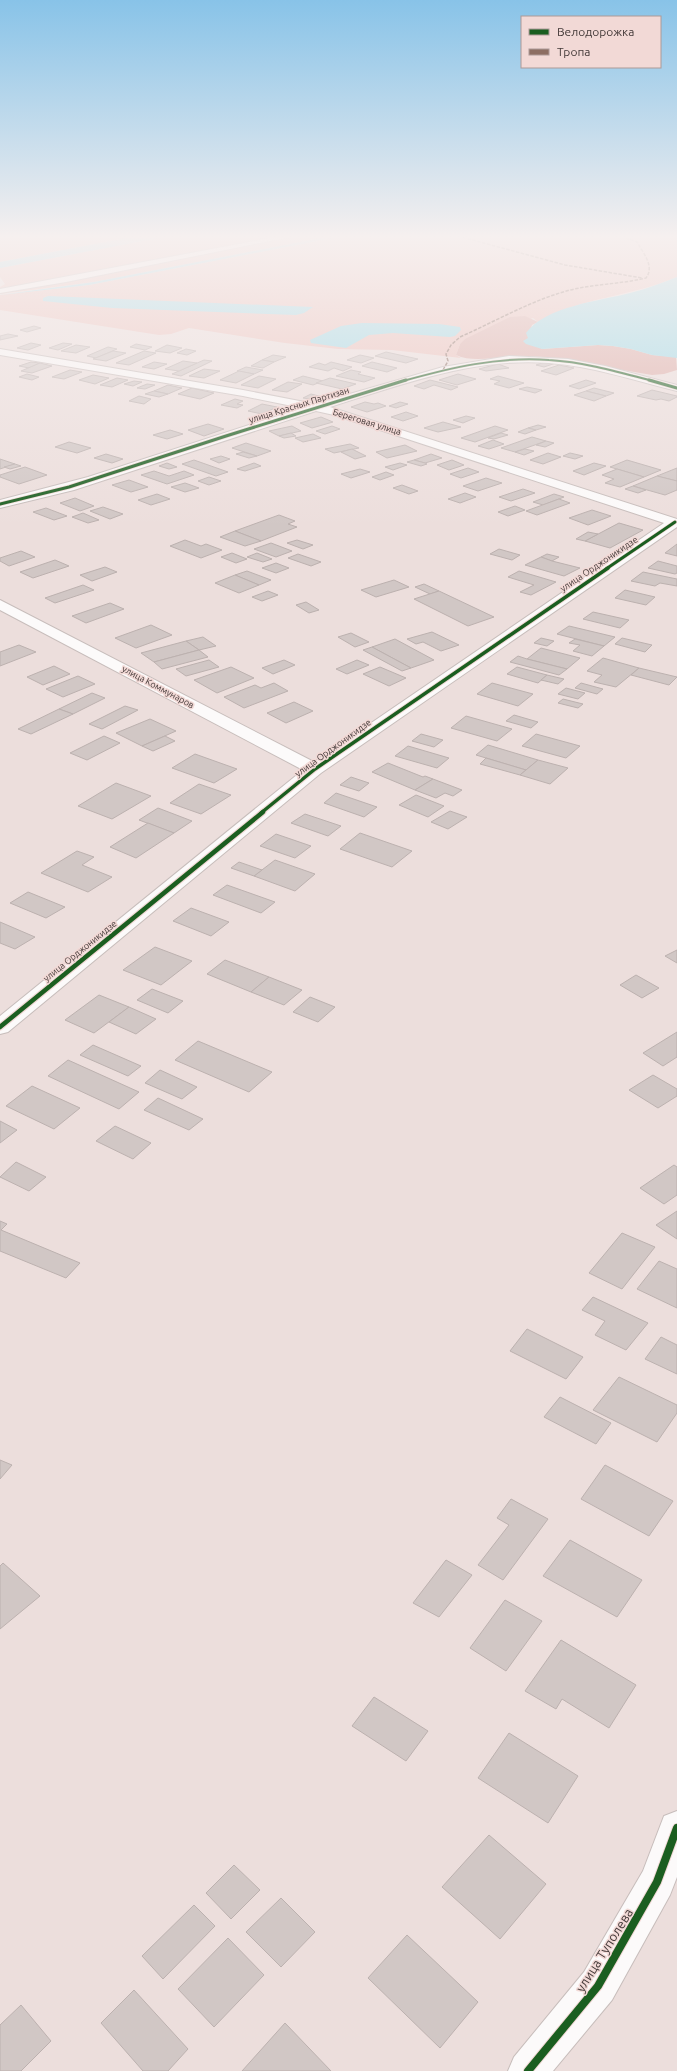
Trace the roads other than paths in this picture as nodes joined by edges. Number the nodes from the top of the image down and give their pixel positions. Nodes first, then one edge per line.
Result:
1 (0, 352) edge
2 (677, 388) edge
3 (317, 407) junction
4 (0, 504) edge
5 (676, 523) edge
6 (0, 604) edge
7 (315, 769) junction
8 (0, 1027) edge
9 (677, 1828) edge
10 (528, 2071) edge

1 - 3 street, Береговая улица
2 - 3 street, улица Красных Партизан
3 - 4 street, улица Красных Партизан
3 - 5 street, Береговая улица
5 - 7 street, улица Орджоникидзе
6 - 7 street, улица Коммунаров
7 - 8 street, улица Орджоникидзе
9 - 10 street, улица Туполева

